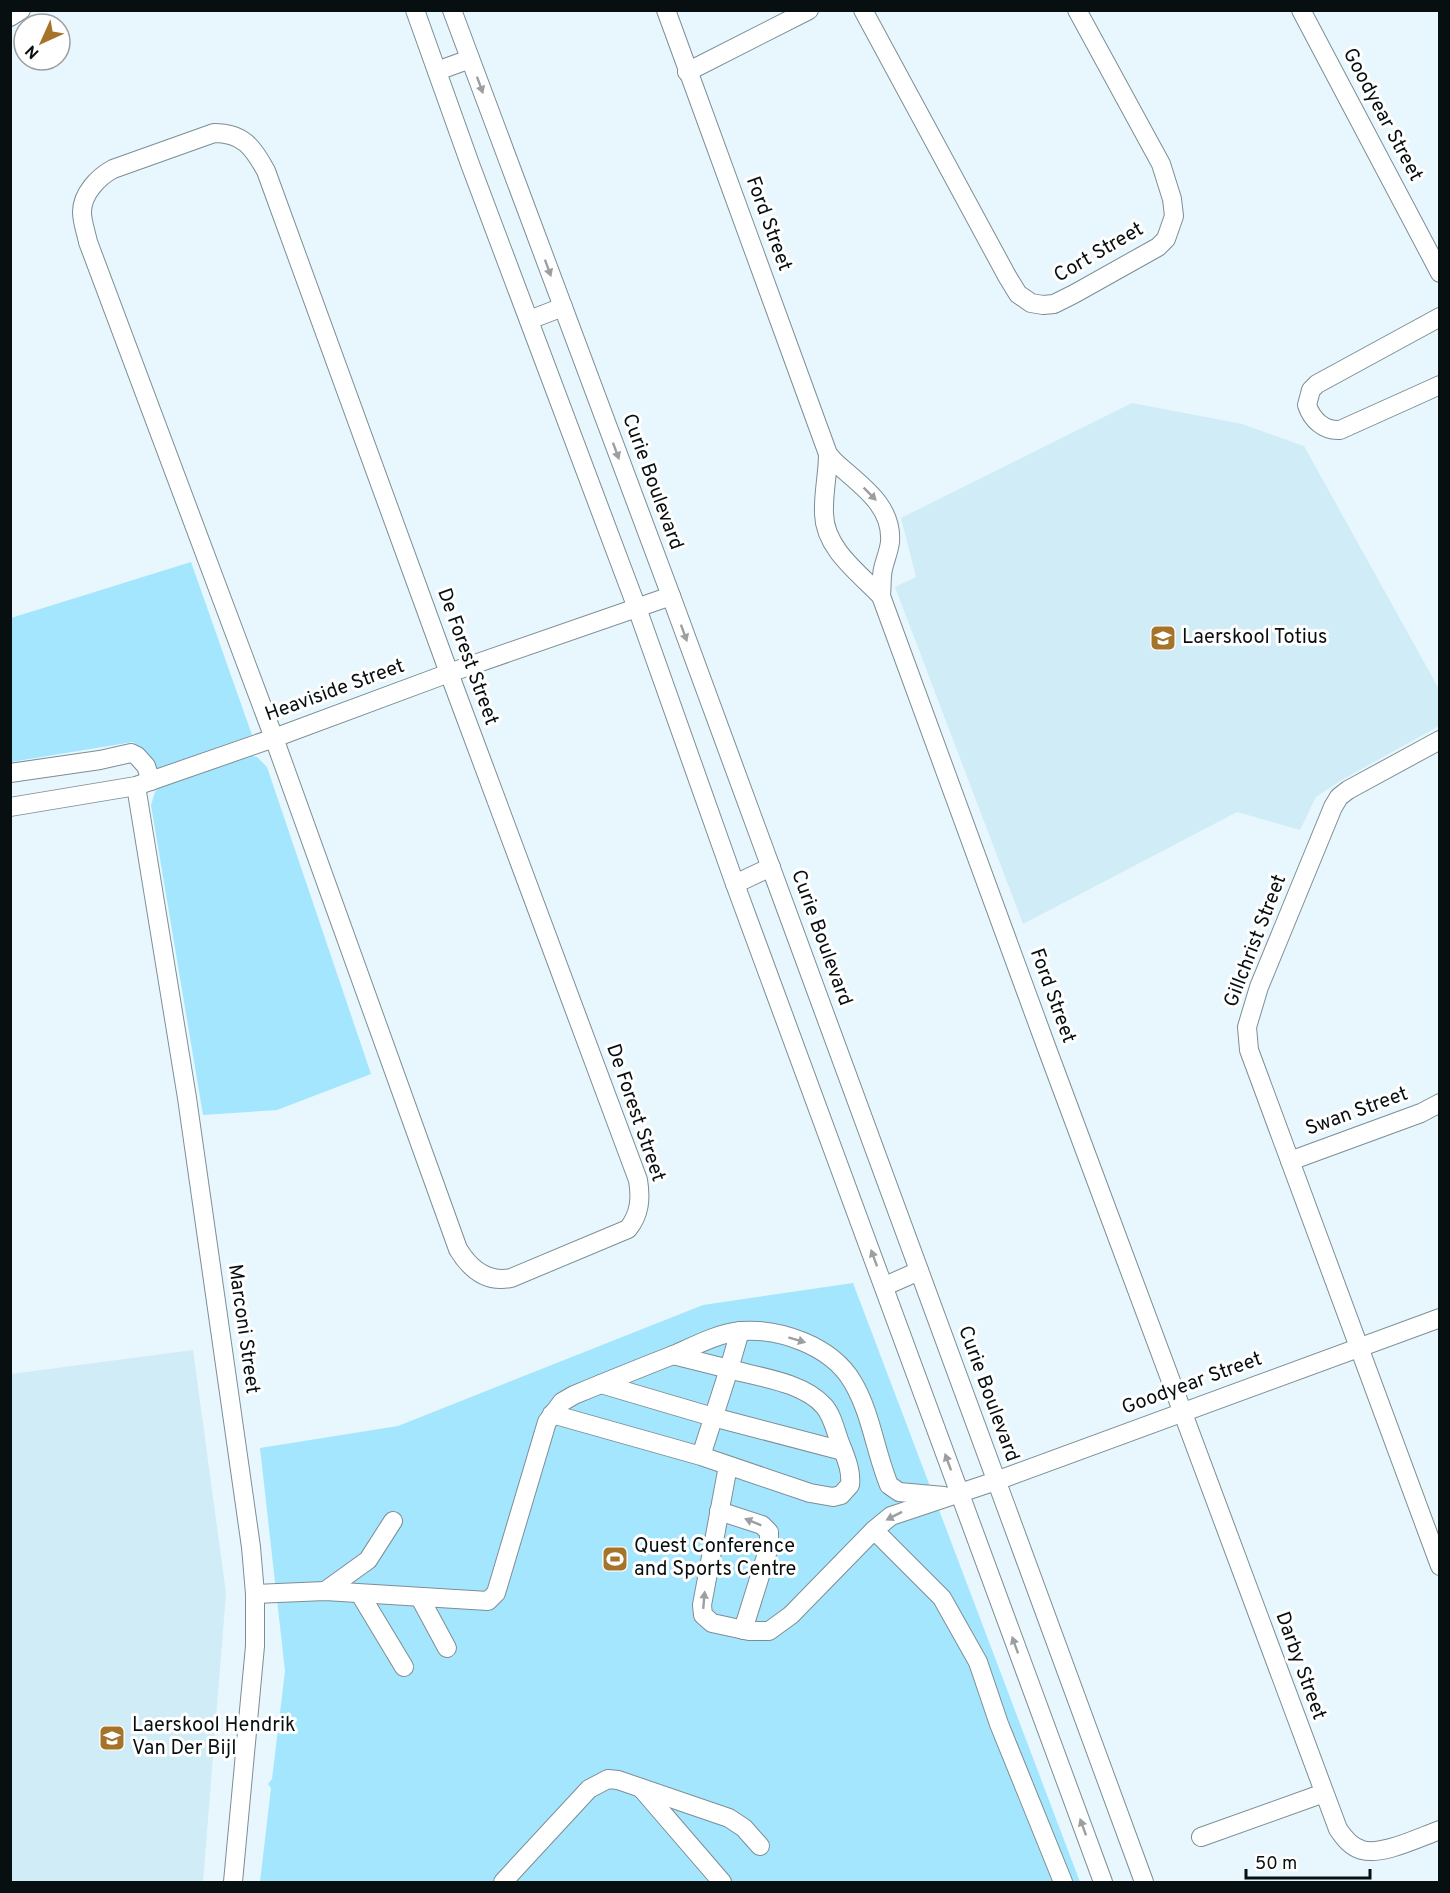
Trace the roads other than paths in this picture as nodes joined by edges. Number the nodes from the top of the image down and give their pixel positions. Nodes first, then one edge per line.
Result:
1 (21, 10) edge
2 (415, 10) edge
3 (452, 10) edge
4 (666, 10) edge
5 (809, 10) edge
6 (863, 10) edge
7 (1077, 10) edge
8 (1301, 10) edge
9 (10, 17) edge
10 (470, 59) junction
11 (437, 71) junction
12 (687, 72) junction
13 (1440, 273) edge
14 (563, 307) junction
15 (1440, 316) edge
16 (529, 320) junction
17 (1440, 385) edge
18 (828, 454) junction
19 (671, 596) junction
20 (881, 596) junction
21 (637, 608) junction
22 (449, 673) junction
23 (274, 738) junction
24 (1440, 740) edge
25 (10, 773) edge
26 (144, 783) junction
27 (10, 807) edge
28 (771, 867) junction
29 (735, 884) junction
30 (1440, 1103) edge
31 (1290, 1161) junction
32 (919, 1271) junction
33 (885, 1286) junction
34 (1440, 1318) edge
35 (740, 1331) junction
36 (1359, 1348) junction
37 (673, 1355) junction
38 (729, 1369) junction
39 (601, 1384) junction
40 (1182, 1411) junction
41 (552, 1414) junction
42 (713, 1417) junction
43 (843, 1451) junction
44 (701, 1456) junction
45 (728, 1466) junction
46 (996, 1481) junction
47 (954, 1495) junction
48 (719, 1511) junction
49 (393, 1521) dead end
50 (874, 1530) junction
51 (1440, 1566) edge
52 (325, 1591) junction
53 (255, 1594) junction
54 (360, 1594) junction
55 (420, 1598) junction
56 (743, 1630) junction
57 (447, 1648) dead end
58 (404, 1667) dead end
59 (640, 1787) junction
60 (1324, 1792) junction
61 (1440, 1830) edge
62 (1201, 1837) dead end
63 (760, 1846) dead end
64 (233, 1882) edge
65 (503, 1882) edge
66 (722, 1882) edge
67 (1063, 1882) edge
68 (1102, 1882) edge
69 (1144, 1882) edge

1 - 9 street
2 - 11 street
3 - 10 street, Curie Boulevard
4 - 12 street, Ford Street
5 - 12 street
6 - 7 street, Cort Street
8 - 13 street, Goodyear Street
10 - 11 street
10 -> 14 street, Curie Boulevard
11 - 16 street
12 - 18 street, Ford Street
14 - 16 street
14 -> 19 street, Curie Boulevard
15 - 17 street
16 - 21 street
18 - 20 street, Ford Street
18 -> 20 street, Ford Street
19 - 21 street, Heaviside Street
19 -> 28 street, Curie Boulevard
20 - 40 street, Ford Street
21 - 22 street, Heaviside Street
21 - 29 street
22 - 23 street, Heaviside Street
22 - 23 street, De Forest Street
22 - 23 street, De Forest Street
23 - 26 street, Heaviside Street
24 - 31 street, Gillchrist Street
25 - 26 street
26 - 27 street, Heaviside Street
26 - 53 street, Marconi Street
28 - 29 street
28 - 32 street, Curie Boulevard
33 -> 29 street
30 - 31 street, Swan Street
31 - 36 street, Gillchrist Street
32 - 33 street
32 - 46 street, Curie Boulevard
47 -> 33 street
34 - 36 street, Goodyear Street
35 - 37 street
35 - 38 street
35 -> 47 street
36 - 40 street, Goodyear Street
36 - 51 street
37 - 38 street
37 - 39 street
38 - 42 street
38 - 43 street
39 - 41 street
39 - 42 street
40 - 46 street, Goodyear Street
40 - 60 street, Darby Street
41 - 44 street
41 - 55 street
42 - 43 street
42 - 44 street
43 - 45 street
44 - 45 street
45 - 48 street
46 - 47 street, Goodyear Street
46 - 69 street, Curie Boulevard
47 -> 50 street, Goodyear Street
68 -> 47 street
56 -> 48 street, Goodyear Street
56 -> 48 street
49 - 52 street
50 - 56 street, Goodyear Street
50 - 67 street
52 - 53 street
52 - 54 street
53 - 64 street, Marconi Street
54 - 55 street
54 - 58 street
55 - 57 street
59 - 63 street
59 - 65 street
59 - 66 street
60 - 61 street, Darby Street
60 - 62 street

